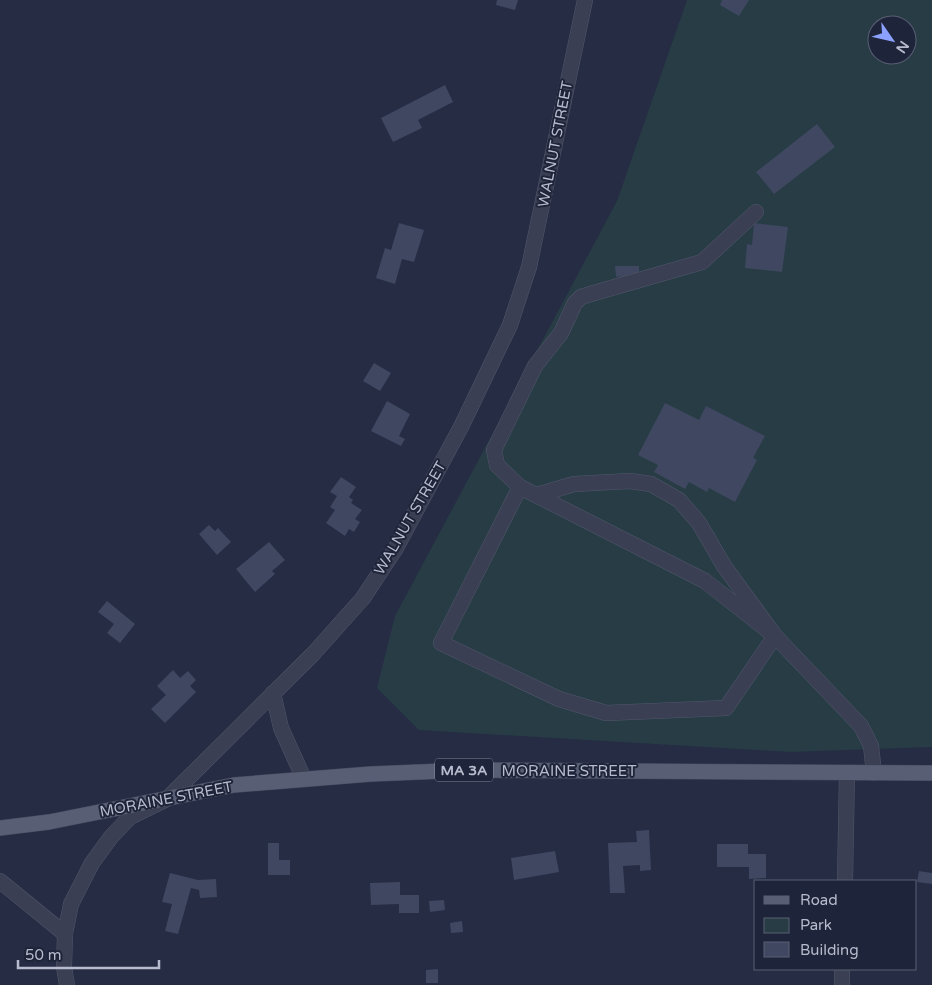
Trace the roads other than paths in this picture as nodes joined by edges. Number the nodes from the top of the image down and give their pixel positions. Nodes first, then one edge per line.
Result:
1 (585, 0) edge
2 (756, 212) dead end
3 (520, 487) junction
4 (537, 495) junction
5 (775, 636) junction
6 (273, 692) junction
7 (847, 773) junction
8 (874, 773) junction
9 (932, 774) edge
10 (304, 779) junction
11 (167, 799) junction
12 (0, 828) edge
13 (845, 880) edge
14 (0, 881) edge
15 (65, 934) junction
16 (842, 970) edge
17 (67, 985) edge
18 (842, 985) edge

1 - 6 street, WALNUT STREET
2 - 3 street
3 - 4 street
3 - 5 street
4 - 5 street
4 - 5 street
5 - 8 street
6 - 10 street
6 - 11 street, WALNUT STREET
7 - 8 main road, MORAINE STREET / MA 3A
7 - 10 main road, MORAINE STREET / MA 3A
7 - 13 street
8 - 9 main road, MORAINE STREET / MA 3A
10 - 11 main road, MORAINE STREET / MA 3A
11 - 12 main road, MORAINE STREET / MA 3A
11 - 15 street, WALNUT STREET
14 - 15 street
15 - 17 street, WALNUT STREET
16 - 18 street

